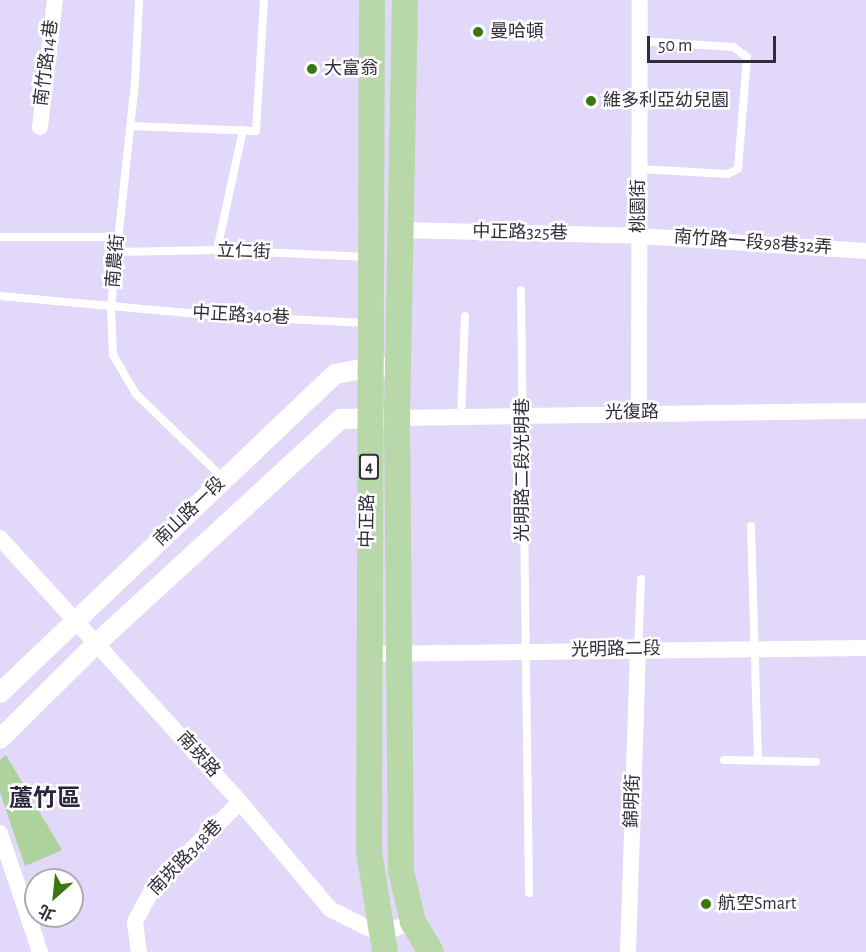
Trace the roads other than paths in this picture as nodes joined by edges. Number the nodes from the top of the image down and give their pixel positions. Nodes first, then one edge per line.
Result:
1 (55, 0) edge
2 (140, 0) edge
3 (264, 0) edge
4 (372, 0) edge
5 (405, 0) edge
6 (640, 0) edge
7 (640, 41) junction
8 (130, 126) junction
9 (40, 127) dead end
10 (243, 130) junction
11 (639, 169) junction
12 (401, 230) junction
13 (639, 236) junction
14 (0, 237) edge
15 (118, 237) junction
16 (217, 250) junction
17 (866, 251) edge
18 (117, 252) junction
19 (370, 257) junction
20 (521, 290) dead end
21 (0, 296) edge
22 (111, 308) junction
23 (465, 316) dead end
24 (370, 323) junction
25 (370, 367) junction
26 (397, 368) junction
27 (866, 411) edge
28 (639, 413) junction
29 (523, 416) junction
30 (461, 417) junction
31 (370, 418) junction
32 (397, 418) junction
33 (224, 479) junction
34 (751, 526) dead end
35 (0, 538) edge
36 (641, 579) dead end
37 (77, 622) junction
38 (97, 643) junction
39 (754, 647) junction
40 (866, 648) edge
41 (638, 649) junction
42 (524, 651) junction
43 (367, 654) junction
44 (398, 654) junction
45 (0, 693) edge
46 (0, 739) edge
47 (758, 759) junction
48 (724, 760) dead end
49 (816, 762) dead end
50 (240, 802) junction
51 (0, 832) edge
52 (529, 893) dead end
53 (413, 922) junction
54 (382, 943) edge
55 (40, 952) edge
56 (139, 952) edge
57 (431, 952) edge
58 (628, 952) edge

1 - 9 street, 南竹路14巷
2 - 8 lane, 南農街
3 - 10 lane
4 - 19 main road, 中正路 / 4
5 - 12 main road, 中正路 / 4
6 - 7 street, 桃園街
7 - 11 street, 桃園街
7 - 11 lane
8 - 10 lane
8 - 15 lane, 南農街
10 - 16 lane
11 - 13 street, 桃園街
12 - 13 street, 中正路325巷
12 - 26 main road, 中正路 / 4
13 - 17 street, 南竹路一段98巷32弄
13 - 28 street, 桃園街
14 - 15 lane
15 - 18 lane, 南農街
16 - 18 lane, 立仁街
16 - 19 lane, 立仁街
18 - 22 lane, 南農街
19 - 24 main road, 中正路 / 4
20 - 29 lane, 光明路二段光明巷
21 - 22 lane, 中正路340巷
22 - 24 lane, 中正路340巷
22 - 33 lane, 南農街
23 - 30 lane
24 - 25 main road, 中正路 / 4
25 - 26 street, 南山路一段
25 - 31 main road, 中正路 / 4
25 - 33 street, 南山路一段
26 - 32 main road, 中正路 / 4
27 - 28 street, 光復路
28 - 29 street, 光復路
29 - 30 street, 光復路
29 - 42 lane, 光明路二段光明巷
30 - 32 street, 光復路
31 - 32 street, 南山路一段
31 - 38 street, 南山路一段
31 - 43 main road, 中正路 / 4
32 - 44 main road, 中正路 / 4
33 - 37 street, 南山路一段
34 - 39 lane
35 - 37 street, 南崁路
36 - 41 lane
37 - 38 street, 南崁路
37 - 45 street, 南山路一段
38 - 46 street, 南山路一段
38 - 50 street, 南崁路
39 - 40 street, 光明路二段
39 - 41 street, 光明路二段
39 - 47 lane
41 - 42 street, 光明路二段
41 - 58 street, 錦明街
42 - 44 street, 光明路二段
42 - 52 lane, 光明路二段光明巷
43 - 44 street, 光明路二段
43 - 54 main road, 中正路 / 4
44 - 53 main road, 中正路 / 4
47 - 48 lane
47 - 49 lane
50 - 54 street, 南崁路
50 - 56 street, 南崁路348巷
51 - 55 street
53 - 54 street
53 - 57 main road, 4

